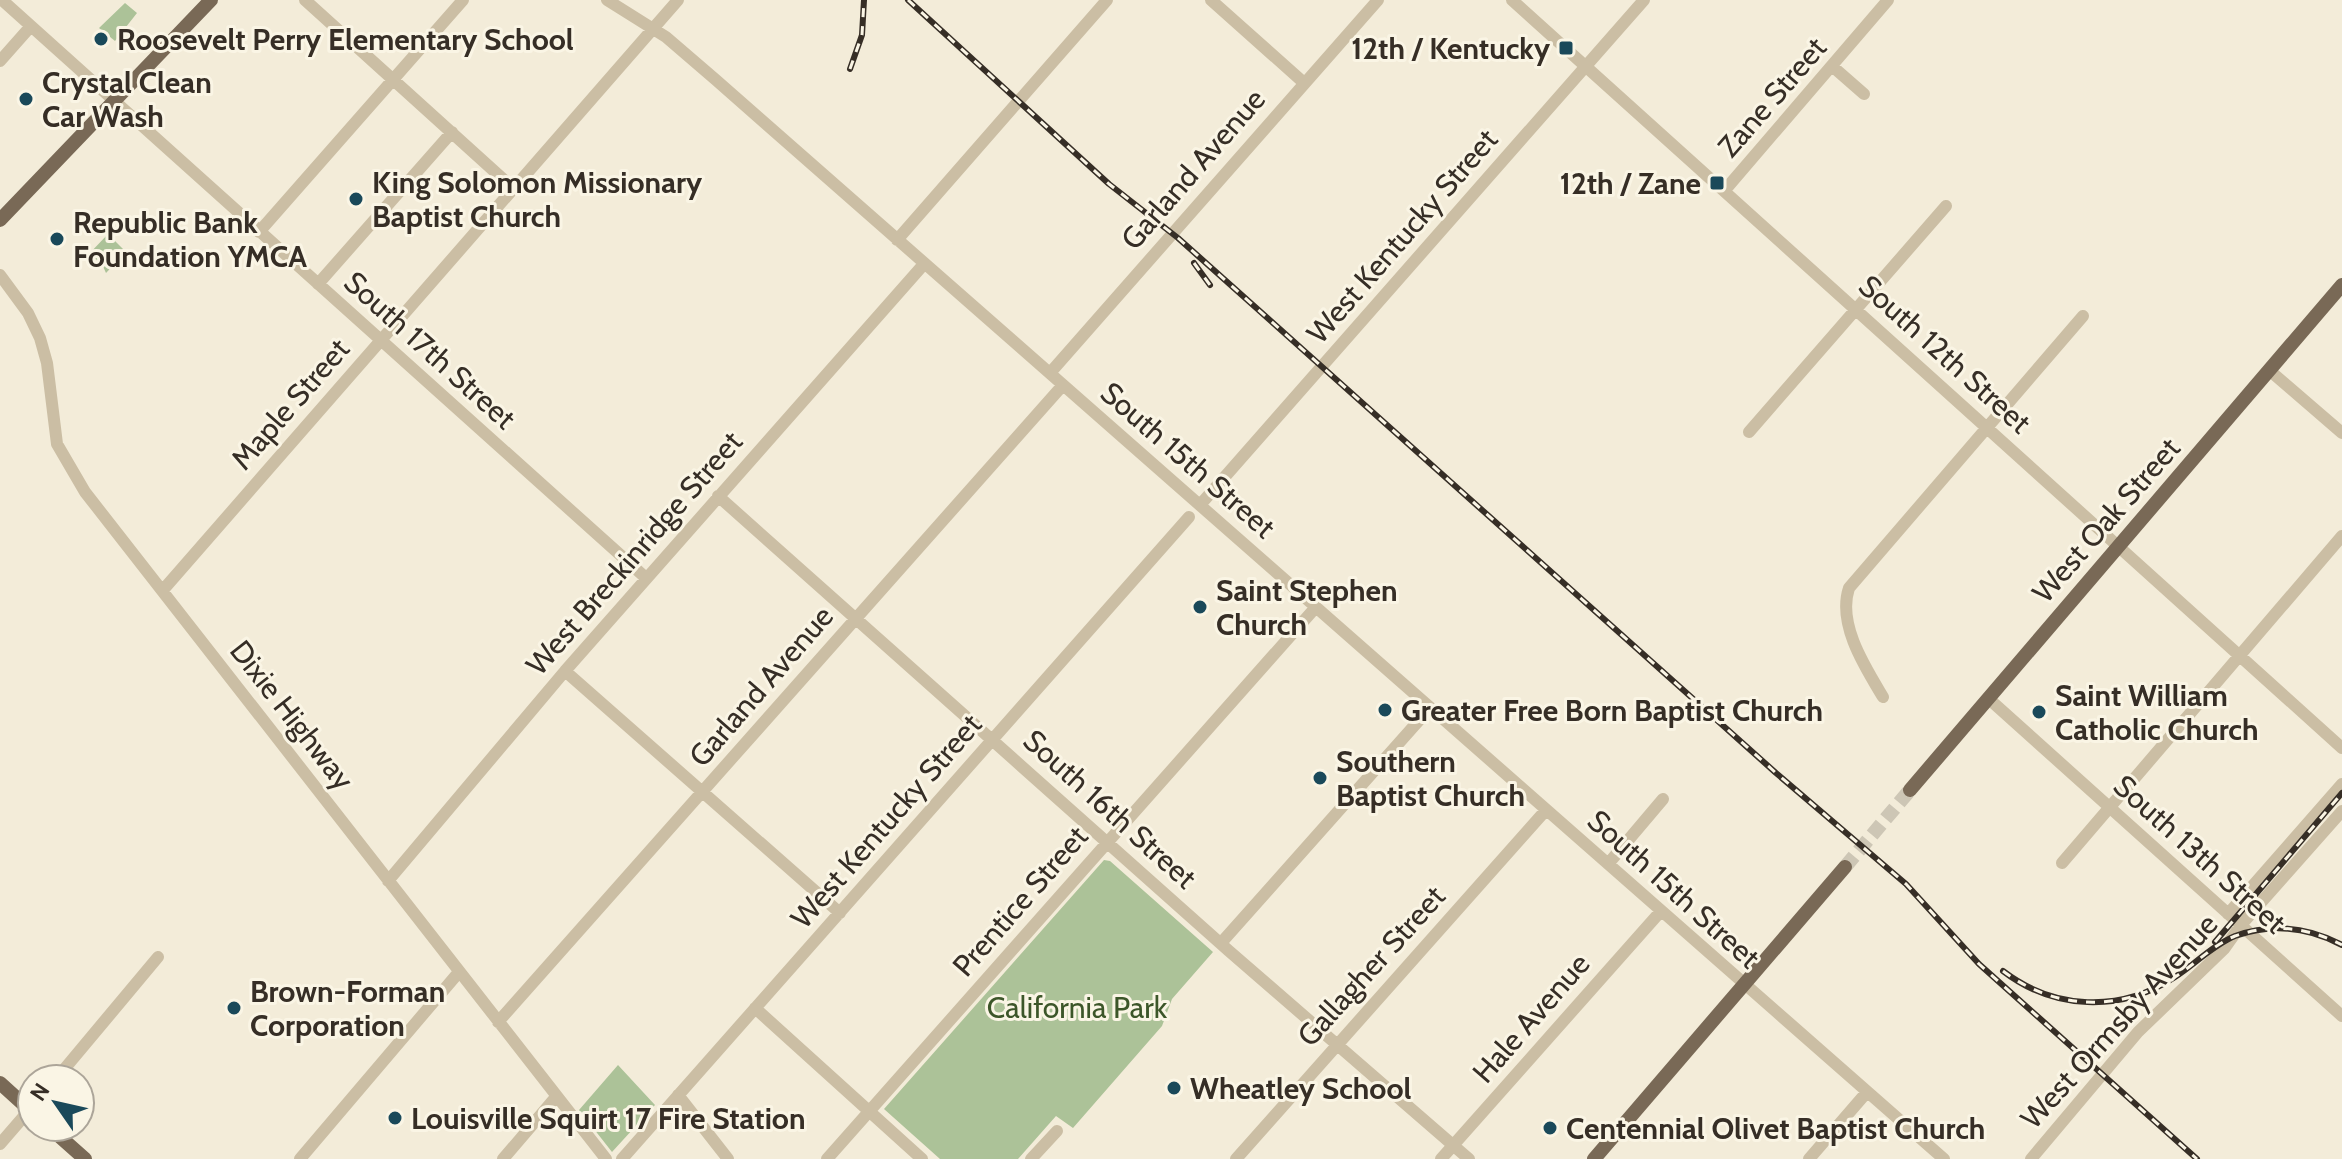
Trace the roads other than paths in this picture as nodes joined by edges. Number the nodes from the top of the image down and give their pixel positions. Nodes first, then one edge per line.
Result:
1 (2, 0) edge
2 (211, 0) edge
3 (305, 0) edge
4 (463, 0) edge
5 (607, 0) edge
6 (678, 0) edge
7 (1107, 0) edge
8 (1211, 0) edge
9 (1378, 0) edge
10 (1512, 0) edge
11 (1644, 0) edge
12 (1888, 0) edge
13 (31, 26) junction
14 (653, 30) junction
15 (0, 61) edge
16 (1586, 66) junction
17 (1832, 66) junction
18 (392, 79) junction
19 (1303, 82) junction
20 (1864, 94) dead end
21 (114, 101) junction
22 (452, 132) junction
23 (514, 189) junction
24 (1725, 190) junction
25 (1946, 206) dead end
26 (0, 220) edge
27 (259, 232) junction
28 (897, 240) junction
29 (924, 264) junction
30 (0, 275) edge
31 (318, 284) junction
32 (2342, 285) edge
33 (1856, 309) junction
34 (2083, 316) dead end
35 (381, 341) junction
36 (2269, 370) junction
37 (1050, 373) junction
38 (1063, 385) junction
39 (1988, 427) junction
40 (1749, 432) dead end
41 (2342, 433) edge
42 (718, 496) junction
43 (1200, 505) junction
44 (1189, 517) dead end
45 (2342, 536) edge
46 (2119, 544) junction
47 (646, 578) junction
48 (163, 590) junction
49 (1316, 607) junction
50 (855, 619) junction
51 (2239, 655) junction
52 (565, 671) junction
53 (1883, 697) dead end
54 (1989, 699) junction
55 (1430, 708) junction
56 (993, 740) junction
57 (2342, 748) edge
58 (2342, 784) edge
59 (1910, 790) tunnel mouth
60 (702, 792) junction
61 (1663, 799) dead end
62 (2110, 808) junction
63 (1546, 810) junction
64 (2342, 811) edge
65 (1108, 841) junction
66 (2062, 863) dead end
67 (1608, 864) junction
68 (1845, 867) tunnel mouth
69 (388, 881) junction
70 (1661, 911) junction
71 (840, 913) junction
72 (2228, 914) junction
73 (2241, 925) junction
74 (1221, 943) junction
75 (158, 957) dead end
76 (459, 972) junction
77 (1744, 985) junction
78 (755, 1008) junction
79 (2342, 1016) edge
80 (498, 1022) junction
81 (1336, 1045) junction
82 (69, 1063) edge
83 (0, 1083) edge
84 (1867, 1092) junction
85 (678, 1095) junction
86 (16, 1096) edge
87 (556, 1097) junction
88 (868, 1112) junction
89 (16, 1126) edge
90 (1057, 1131) dead end
91 (67, 1143) edge
92 (0, 1144) edge
93 (1454, 1145) junction
94 (85, 1159) edge
95 (300, 1159) edge
96 (503, 1159) edge
97 (606, 1159) edge
98 (622, 1159) edge
99 (728, 1159) edge
100 (827, 1159) edge
101 (922, 1159) edge
102 (1031, 1159) edge
103 (1236, 1159) edge
104 (1441, 1159) edge
105 (1469, 1159) edge
106 (1594, 1159) edge
107 (1809, 1159) edge
108 (1944, 1159) edge
109 (2031, 1159) edge

1 - 13 street, South 17th Street
2 - 21 main road
3 - 18 street
4 - 18 street
5 - 14 street, South 15th Street
6 - 14 street, Maple Street
7 - 28 street
8 - 19 street
9 - 19 street, Garland Avenue
10 - 16 street, South 12th Street
11 - 16 street, West Kentucky Street
12 - 17 street, Zane Street
13 - 15 street
13 - 21 street, South 17th Street
14 - 23 street, Maple Street
14 - 28 street, South 15th Street
16 - 24 street, South 12th Street
16 - 43 street, West Kentucky Street
17 - 20 street
17 - 24 street, Zane Street
18 - 22 street
18 - 27 street
19 - 37 street, Garland Avenue
21 - 26 main road
21 - 27 street, South 17th Street
22 - 23 street
22 - 31 street
23 - 35 street, Maple Street
24 - 33 street, South 12th Street
25 - 33 street
27 - 31 street, South 17th Street
28 - 29 street, South 15th Street
29 - 37 street, South 15th Street
29 - 42 street, West Breckinridge Street
30 - 48 street, Dixie Highway
31 - 35 street, South 17th Street
32 - 36 main road, West Oak Street
33 - 39 street, South 12th Street
33 - 40 street
34 - 39 street
35 - 47 street, South 17th Street
35 - 48 street, Maple Street
36 - 41 street
36 - 46 main road, West Oak Street
37 - 38 street, South 15th Street
38 - 43 street, South 15th Street
38 - 50 street, Garland Avenue
39 - 46 street, South 12th Street
39 - 53 street
42 - 47 street, West Breckinridge Street
42 - 50 street, South 16th Street
43 - 49 street, South 15th Street
44 - 56 street, West Kentucky Street
45 - 51 street
46 - 51 street, South 12th Street
46 - 54 main road, West Oak Street
47 - 52 street, West Breckinridge Street
48 - 69 street, Dixie Highway
49 - 55 street, South 15th Street
49 - 65 street, Prentice Street
50 - 56 street, South 16th Street
50 - 60 street, Garland Avenue
51 - 57 street, South 12th Street
51 - 62 street
52 - 60 street
52 - 69 street, West Breckinridge Street
54 - 59 main road, West Oak Street
54 - 62 street, South 13th Street
55 - 63 street, South 15th Street
55 - 74 street
56 - 65 street, South 16th Street
56 - 71 street, West Kentucky Street
58 - 72 street, West Ormsby Avenue
60 - 71 street
60 - 80 street, Garland Avenue
61 - 67 street
62 - 66 street
62 - 72 street, South 13th Street
63 - 67 street, South 15th Street
63 - 81 street, Gallagher Street
64 - 73 street, West Ormsby Avenue
65 - 74 street, South 16th Street
65 - 88 street, Prentice Street
67 - 70 street, South 15th Street
68 - 77 main road
69 - 76 street, Dixie Highway
70 - 77 street, South 15th Street
70 - 93 street, Hale Avenue
71 - 78 street, West Kentucky Street
72 - 73 street, South 13th Street
73 - 79 street, South 13th Street
73 - 109 street, West Ormsby Avenue
74 - 81 street, South 16th Street
75 - 82 street
76 - 80 street, Dixie Highway
76 - 95 street
77 - 84 street, South 15th Street
77 - 106 main road
78 - 85 street, West Kentucky Street
78 - 88 street
80 - 87 street, Dixie Highway
81 - 93 street, South 16th Street
81 - 103 street, Gallagher Street
83 - 86 main road
84 - 107 street
84 - 108 street, South 15th Street
85 - 98 street, West Kentucky Street
85 - 99 street
87 - 96 street
87 - 97 street, Dixie Highway
88 - 100 street, Prentice Street
88 - 101 street
89 - 92 street
90 - 102 street
91 - 94 main road
93 - 104 street, Hale Avenue
93 - 105 street, South 16th Street

